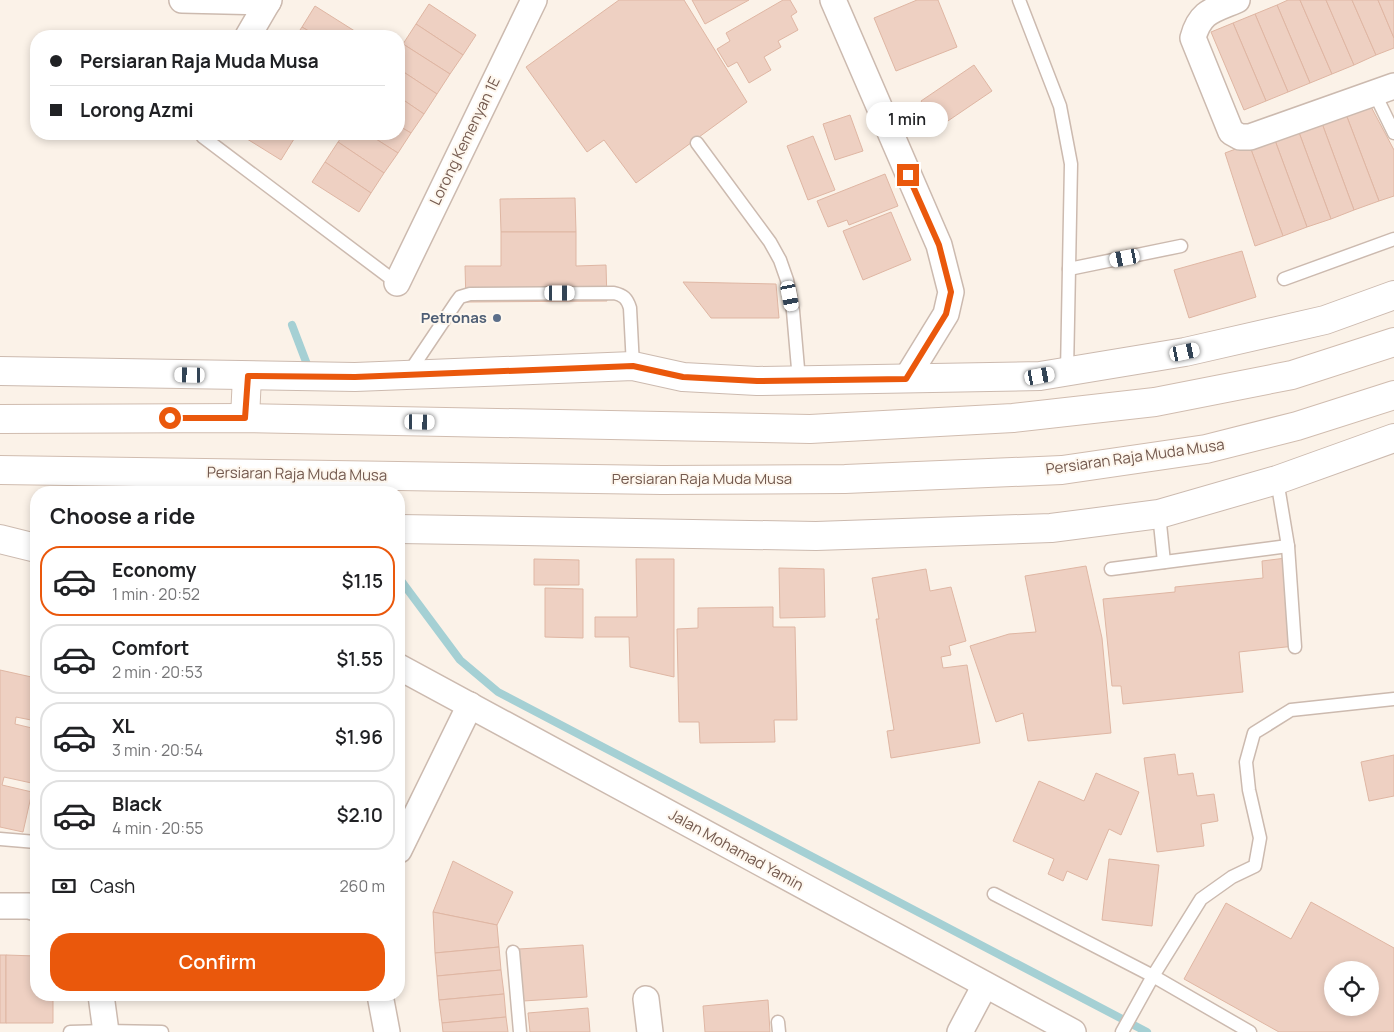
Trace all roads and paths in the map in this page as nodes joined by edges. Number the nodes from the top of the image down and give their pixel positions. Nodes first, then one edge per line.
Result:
1 (182, 0) edge
2 (534, 0) edge
3 (833, 0) edge
4 (1019, 0) edge
5 (1236, 0) edge
6 (269, 1) edge
7 (252, 30) edge
8 (1384, 89) edge
9 (1394, 133) edge
10 (207, 140) edge
11 (697, 143) dead end
12 (1394, 239) edge
13 (1181, 246) dead end
14 (1069, 269) junction
15 (1284, 279) dead end
16 (397, 282) joint
17 (1394, 295) edge
18 (1394, 342) edge
19 (633, 366) junction
20 (0, 371) edge
21 (1067, 372) junction
22 (408, 374) junction
23 (248, 376) junction
24 (906, 379) junction
25 (799, 380) junction
26 (1394, 395) edge
27 (245, 418) junction
28 (0, 419) edge
29 (1394, 438) edge
30 (0, 470) edge
31 (140, 472) junction
32 (1277, 480) junction
33 (118, 486) edge
34 (1160, 514) junction
35 (0, 527) edge
36 (30, 527) edge
37 (405, 529) edge
38 (0, 539) edge
39 (30, 546) edge
40 (1288, 546) junction
41 (1164, 562) junction
42 (1111, 568) dead end
43 (1295, 647) dead end
44 (405, 670) edge
45 (1394, 699) edge
46 (470, 705) junction
47 (405, 838) edge
48 (0, 839) edge
49 (30, 842) edge
50 (994, 894) dead end
51 (0, 906) edge
52 (30, 906) edge
53 (514, 952) dead end
54 (1153, 976) junction
55 (985, 985) junction
56 (646, 999) dead end
57 (102, 1001) edge
58 (381, 1001) edge
59 (106, 1031) edge
60 (70, 1032) edge
61 (162, 1032) edge
62 (388, 1032) edge
63 (520, 1032) edge
64 (650, 1032) edge
65 (960, 1032) edge
66 (1073, 1032) edge
67 (1122, 1032) edge
68 (1250, 1032) edge

1 - 6 street
2 - 16 street, Lorong Kemenyan 1E
3 - 24 street
4 - 14 lane
5 - 8 street
6 - 7 street
8 - 9 lane
10 - 16 lane
11 - 25 lane
12 - 15 lane
13 - 14 lane
14 - 21 lane
17 - 21 main road
18 - 27 main road
19 - 22 main road
19 - 22 lane
19 - 25 main road
20 - 23 main road
21 - 24 main road
22 - 23 main road
23 - 27 main road
24 - 25 main road
26 - 31 main road, Persiaran Raja Muda Musa
27 - 28 main road
29 - 32 main road
30 - 31 main road, Persiaran Raja Muda Musa
31 - 33 main road
32 - 34 main road
32 - 40 lane
34 - 37 main road
34 - 41 lane
35 - 36 main road
38 - 39 main road
40 - 41 lane
40 - 43 lane
41 - 42 lane
44 - 46 street, Jalan Mohamad Yamin
45 - 54 lane
46 - 47 street
46 - 55 street, Jalan Mohamad Yamin
48 - 49 lane
50 - 54 lane
51 - 52 street
53 - 63 lane
54 - 67 lane
54 - 68 lane
55 - 65 street
55 - 66 street, Jalan Mohamad Yamin
56 - 64 street
57 - 59 street
58 - 62 street
59 - 60 lane
59 - 61 lane

